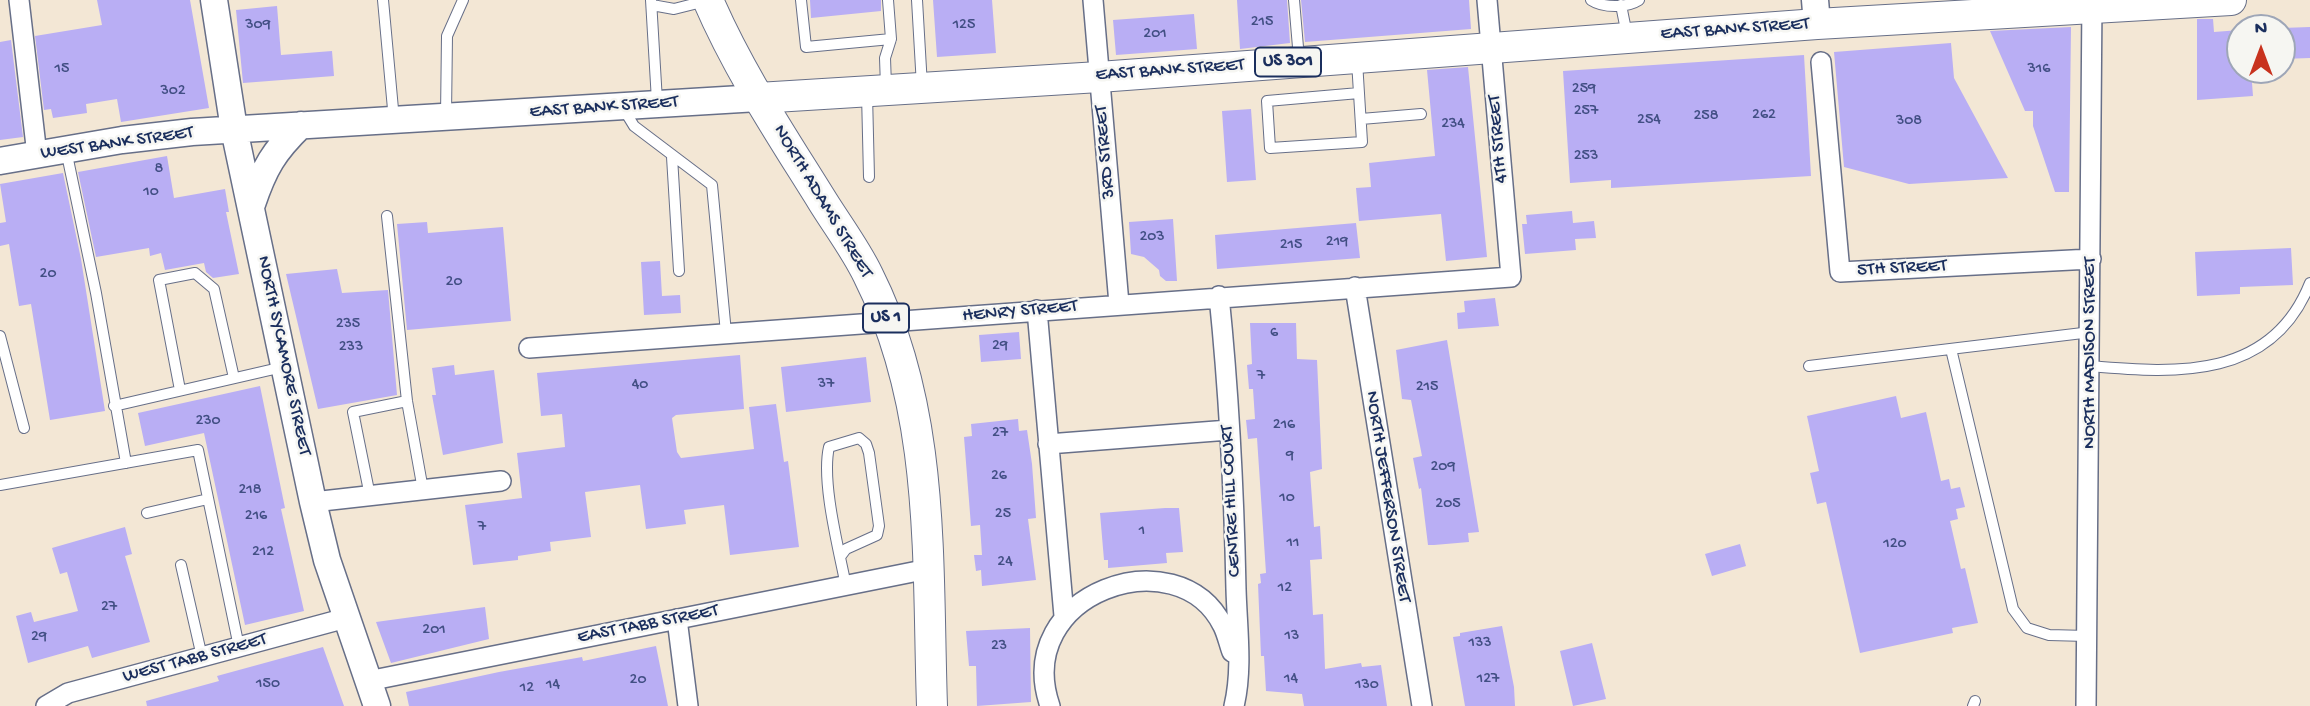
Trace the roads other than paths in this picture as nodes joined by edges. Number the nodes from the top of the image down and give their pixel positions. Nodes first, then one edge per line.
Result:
1 (19, 0) edge
2 (214, 0) edge
3 (383, 0) edge
4 (463, 0) edge
5 (709, 0) edge
6 (801, 0) edge
7 (888, 0) edge
8 (917, 0) edge
9 (1097, 0) edge
10 (1294, 0) edge
11 (1487, 0) edge
12 (1591, 0) edge
13 (1639, 0) edge
14 (2231, 0) edge
15 (652, 2) edge
16 (2092, 3) edge
17 (1621, 5) junction
18 (1959, 8) edge
19 (1816, 12) edge
20 (1627, 38) junction
21 (891, 39) junction
22 (1491, 48) junction
23 (1357, 57) junction
24 (1299, 61) junction
25 (1821, 62) dead end
26 (1100, 77) junction
27 (922, 86) junction
28 (876, 89) junction
29 (1359, 93) junction
30 (758, 98) junction
31 (657, 105) junction
32 (623, 107) junction
33 (1421, 114) dead end
34 (446, 118) junction
35 (1361, 119) junction
36 (394, 121) junction
37 (302, 125) junction
38 (234, 129) junction
39 (66, 150) junction
40 (37, 155) junction
41 (672, 157) junction
42 (0, 162) edge
43 (869, 177) dead end
44 (251, 205) junction
45 (387, 216) dead end
46 (2091, 259) junction
47 (679, 271) dead end
48 (1511, 277) joint
49 (2310, 283) edge
50 (1355, 287) junction
51 (1219, 296) junction
52 (1119, 304) junction
53 (1037, 310) junction
54 (888, 323) junction
55 (2091, 332) junction
56 (726, 333) junction
57 (0, 336) edge
58 (529, 348) dead end
59 (1951, 349) junction
60 (1809, 366) dead end
61 (2091, 366) junction
62 (284, 367) junction
63 (233, 378) junction
64 (180, 390) junction
65 (408, 401) junction
66 (114, 406) junction
67 (24, 428) dead end
68 (1229, 430) junction
69 (1048, 444) junction
70 (126, 463) junction
71 (501, 481) dead end
72 (0, 485) edge
73 (423, 490) junction
74 (370, 496) junction
75 (208, 499) junction
76 (313, 502) junction
77 (147, 513) dead end
78 (840, 557) junction
79 (181, 565) dead end
80 (928, 569) junction
81 (846, 586) junction
82 (1064, 616) junction
83 (345, 618) junction
84 (677, 619) junction
85 (2087, 636) junction
86 (239, 647) junction
87 (202, 657) junction
88 (1238, 670) junction
89 (368, 681) junction
90 (46, 706) edge
91 (377, 706) edge
92 (688, 706) edge
93 (932, 706) edge
94 (1049, 706) edge
95 (1234, 706) edge
96 (1422, 706) edge
97 (2086, 706) edge

1 - 40 street
2 - 38 street, NORTH SYCAMORE STREET
3 - 36 lane
4 - 34 lane
5 - 15 lane
5 - 30 main road, NORTH ADAMS STREET / US 1
6 - 21 lane
7 - 21 lane
8 - 27 lane
9 - 26 street, 3RD STREET
10 - 24 lane
11 - 22 street, 4TH STREET
12 - 17 lane
13 - 17 lane
14 - 16 main road, EAST BANK STREET / US 301
15 - 31 lane
16 - 18 main road, EAST BANK STREET / US 301
16 - 46 street, NORTH MADISON STREET
17 - 20 lane
18 - 19 main road, EAST BANK STREET / US 301
19 - 20 main road, EAST BANK STREET / US 301
20 - 22 main road, EAST BANK STREET / US 301
21 - 28 lane
22 - 23 main road, EAST BANK STREET / US 301
22 - 48 street, 4TH STREET
23 - 24 main road, EAST BANK STREET / US 301
23 - 29 lane
24 - 26 main road, EAST BANK STREET / US 301
25 - 46 street, 5TH STREET
26 - 27 main road, EAST BANK STREET / US 301
26 - 52 street, 3RD STREET
27 - 28 main road, EAST BANK STREET / US 301
28 - 30 main road, EAST BANK STREET / US 301
28 - 43 lane
29 - 35 lane
29 - 35 lane
30 - 31 street, EAST BANK STREET
30 - 54 main road, NORTH ADAMS STREET / US 1
31 - 32 street, EAST BANK STREET
32 - 34 street, EAST BANK STREET
32 - 41 lane
33 - 35 lane
34 - 36 street, EAST BANK STREET
36 - 37 street, EAST BANK STREET
37 - 38 street, EAST BANK STREET
37 - 44 street
38 - 39 street, WEST BANK STREET
38 - 44 street, NORTH SYCAMORE STREET
39 - 40 street, WEST BANK STREET
39 - 66 lane
40 - 42 street, WEST BANK STREET
41 - 47 lane
41 - 56 lane
44 - 62 street, NORTH SYCAMORE STREET
45 - 65 lane
46 - 55 street, NORTH MADISON STREET
48 - 50 street, HENRY STREET
49 - 61 lane
50 - 51 street, HENRY STREET
50 - 96 street, NORTH JEFFERSON STREET
51 - 52 street, HENRY STREET
51 - 68 street, CENTRE HILL COURT
52 - 53 street, HENRY STREET
53 - 54 street, HENRY STREET
53 - 69 street
54 - 56 street, HENRY STREET
54 - 80 main road, NORTH ADAMS STREET / US 1
55 - 59 lane
55 - 61 street, NORTH MADISON STREET
56 - 58 street, HENRY STREET
57 - 67 lane
59 - 60 lane
59 - 85 lane
61 - 85 street, NORTH MADISON STREET
62 - 63 lane
62 - 76 street, NORTH SYCAMORE STREET
63 - 64 lane
63 - 64 lane
64 - 66 lane
65 - 73 lane
65 - 74 lane
66 - 70 lane
68 - 69 street
68 - 88 street, CENTRE HILL COURT
69 - 82 street
70 - 72 lane
70 - 75 lane
71 - 73 street
73 - 74 street
74 - 76 street
75 - 77 lane
75 - 86 lane
76 - 83 street, NORTH SYCAMORE STREET
78 - 78 lane
78 - 81 lane
79 - 87 lane
80 - 81 street, EAST TABB STREET
80 - 93 main road, NORTH ADAMS STREET / US 1
81 - 84 street, EAST TABB STREET
82 - 88 street
82 - 94 street
83 - 86 street, WEST TABB STREET
83 - 89 street, NORTH SYCAMORE STREET
84 - 89 street, EAST TABB STREET
84 - 92 street
85 - 97 street, NORTH MADISON STREET
86 - 87 street, WEST TABB STREET
87 - 90 street, WEST TABB STREET
88 - 95 street, CENTRE HILL COURT
89 - 91 street, NORTH SYCAMORE STREET

